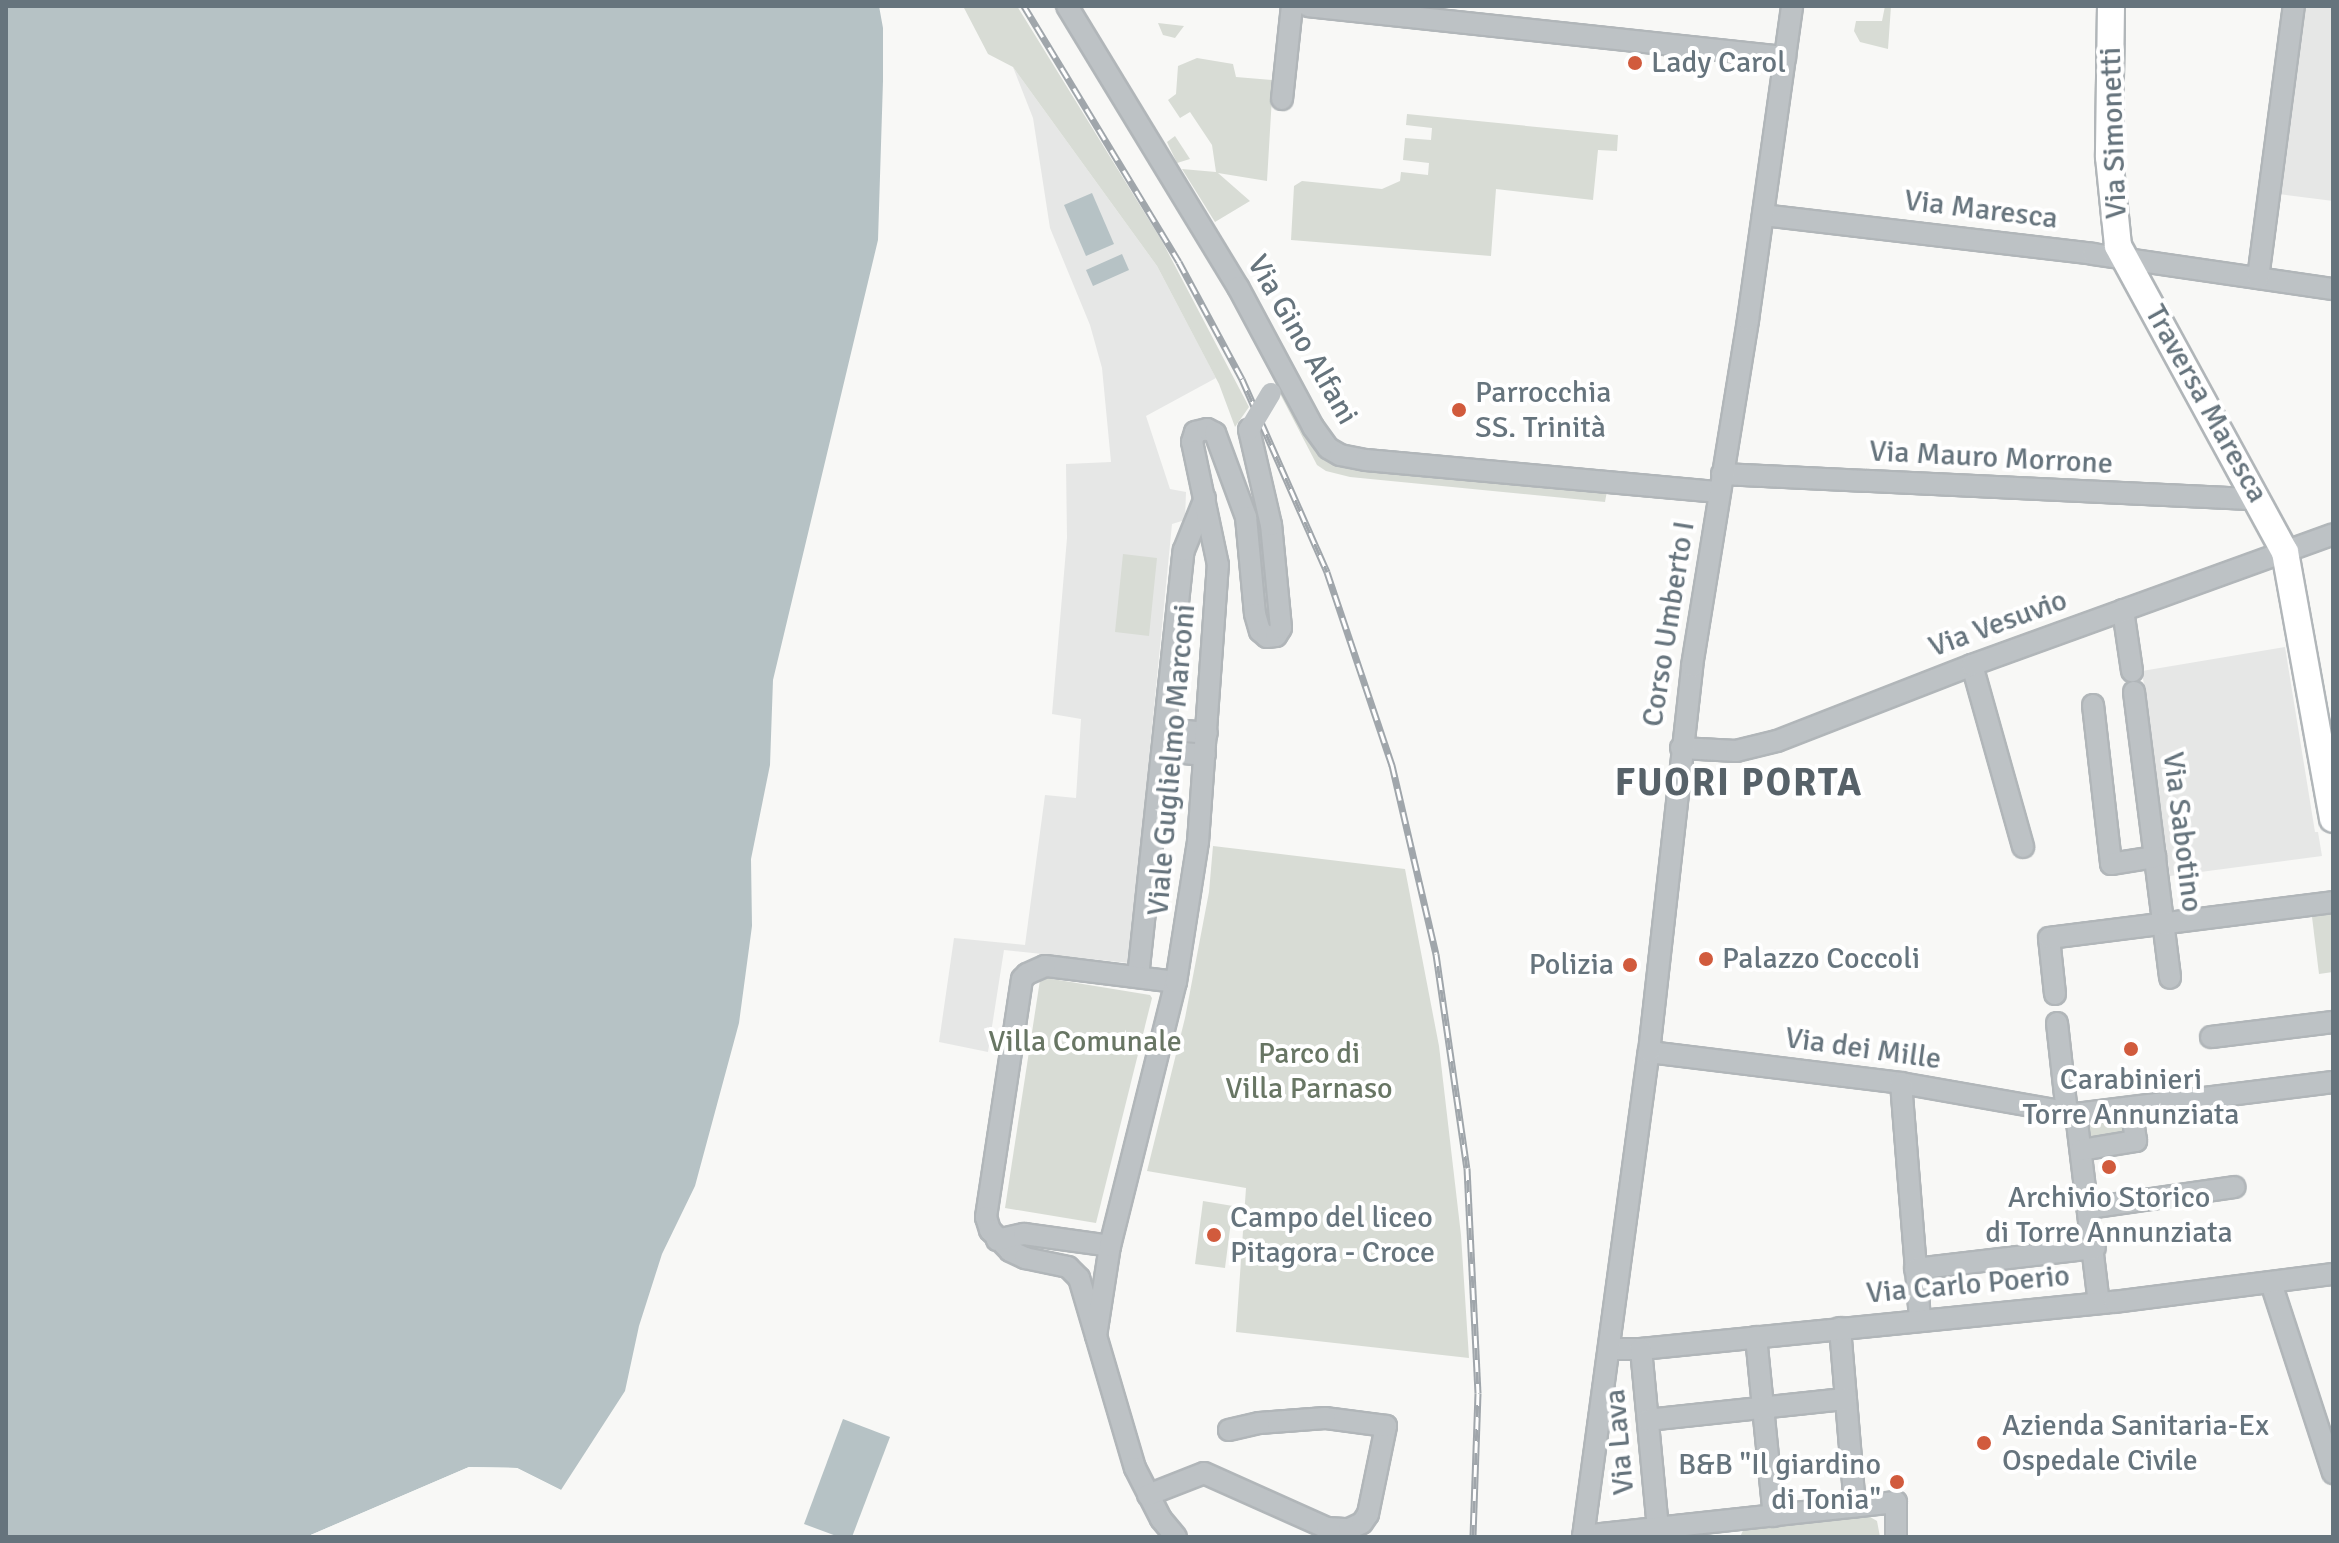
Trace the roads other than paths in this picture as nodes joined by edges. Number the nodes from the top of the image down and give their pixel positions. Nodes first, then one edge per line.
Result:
1 (1067, 6) edge
2 (1292, 6) edge
3 (1308, 6) edge
4 (1792, 6) edge
5 (2111, 6) edge
6 (2294, 6) edge
7 (1785, 57) junction
8 (1282, 99) dead end
9 (1763, 215) junction
10 (2123, 259) junction
11 (2258, 278) junction
12 (2333, 289) edge
13 (1289, 378) junction
14 (1721, 483) junction
15 (2256, 496) junction
16 (1205, 498) junction
17 (2333, 534) edge
18 (2285, 552) junction
19 (2123, 610) junction
20 (1972, 665) junction
21 (2132, 671) dead end
22 (2134, 692) dead end
23 (2093, 705) dead end
24 (1165, 729) junction
25 (1207, 733) junction
26 (1681, 748) junction
27 (1163, 751) junction
28 (1205, 755) junction
29 (2333, 819) edge
30 (2023, 847) dead end
31 (2155, 857) junction
32 (2333, 902) edge
33 (2163, 925) junction
34 (1138, 977) junction
35 (2170, 978) dead end
36 (1176, 982) junction
37 (2055, 994) dead end
38 (2333, 1022) edge
39 (2057, 1023) dead end
40 (2211, 1037) dead end
41 (1649, 1052) junction
42 (2333, 1082) edge
43 (1901, 1083) junction
44 (2131, 1107) junction
45 (2071, 1114) junction
46 (2081, 1150) junction
47 (2234, 1187) dead end
48 (2089, 1208) junction
49 (997, 1240) junction
50 (1110, 1246) junction
51 (2095, 1248) junction
52 (1915, 1269) junction
53 (2333, 1274) edge
54 (2271, 1283) junction
55 (2099, 1303) junction
56 (1920, 1320) junction
57 (1840, 1328) junction
58 (1096, 1336) junction
59 (1756, 1337) junction
60 (1609, 1349) junction
61 (1641, 1349) junction
62 (1846, 1399) junction
63 (1764, 1407) junction
64 (1648, 1420) junction
65 (1229, 1430) dead end
66 (2333, 1473) edge
67 (1148, 1495) junction
68 (1855, 1506) junction
69 (1774, 1516) junction
70 (1732, 1528) edge
71 (1658, 1530) junction
72 (1583, 1536) edge
73 (1176, 1537) edge
74 (1896, 1537) edge

1 - 13 street, Via Gino Alfani
2 - 8 street
3 - 7 street
4 - 7 street, Corso Umberto I
5 - 10 main road, Via Simonetti
6 - 11 street
7 - 9 street, Corso Umberto I
9 - 10 street, Via Maresca
9 - 14 street, Corso Umberto I
10 - 11 street, Via Maresca
10 - 15 main road, Traversa Maresca
11 - 12 street, Via Maresca
13 - 14 street, Via Gino Alfani
13 - 16 street, bridge
14 - 15 street, Via Mauro Morrone
14 - 26 street, Corso Umberto I
15 - 18 main road, Traversa Maresca
16 - 24 street, Viale Guglielmo Marconi
16 - 25 street, Viale Guglielmo Marconi
17 - 18 street, Via Vesuvio
18 - 19 street, Via Vesuvio
18 - 29 main road, Traversa Maresca
19 - 20 street, Via Vesuvio
19 - 21 street
20 - 26 street, Via Vesuvio
20 - 30 street
22 - 31 street, Via Sabotino
23 - 31 street
24 - 25 street
24 - 27 street, Viale Guglielmo Marconi
25 - 28 street, Viale Guglielmo Marconi
26 - 41 street, Corso Umberto I
27 - 28 street
27 - 34 street, Viale Guglielmo Marconi
28 - 36 street, Viale Guglielmo Marconi
31 - 33 street, Via Sabotino
32 - 33 street
33 - 35 street, Via Sabotino
33 - 37 street
34 - 36 street
34 - 49 street
36 - 50 street, Viale Guglielmo Marconi
38 - 40 street
39 - 45 street
41 - 43 street, Via dei Mille
41 - 60 street, Corso Umberto I
42 - 44 street, Via dei Mille
43 - 45 street, Via dei Mille
43 - 52 street
44 - 45 street, Via dei Mille
44 - 46 street
45 - 46 street
46 - 48 street
47 - 48 street
48 - 51 street
49 - 50 street
49 - 58 street
50 - 58 street, Viale Guglielmo Marconi
51 - 52 street
51 - 55 street
52 - 56 street
53 - 54 street, Via Carlo Poerio
54 - 55 street, Via Carlo Poerio
54 - 66 street
55 - 56 street, Via Carlo Poerio
56 - 57 street, Via Carlo Poerio
57 - 59 street, Via Carlo Poerio
57 - 62 street
58 - 67 street, Viale Guglielmo Marconi
59 - 61 street, Via Carlo Poerio
59 - 63 street
60 - 61 street, Via Carlo Poerio
60 - 72 street, Corso Umberto I
61 - 64 street, Via Lava
62 - 63 street
62 - 68 street
63 - 64 street
63 - 69 street
64 - 71 street, Via Lava
65 - 67 street
67 - 73 street, Viale Guglielmo Marconi
68 - 69 street
68 - 74 street
69 - 70 street
70 - 71 street
71 - 72 street

